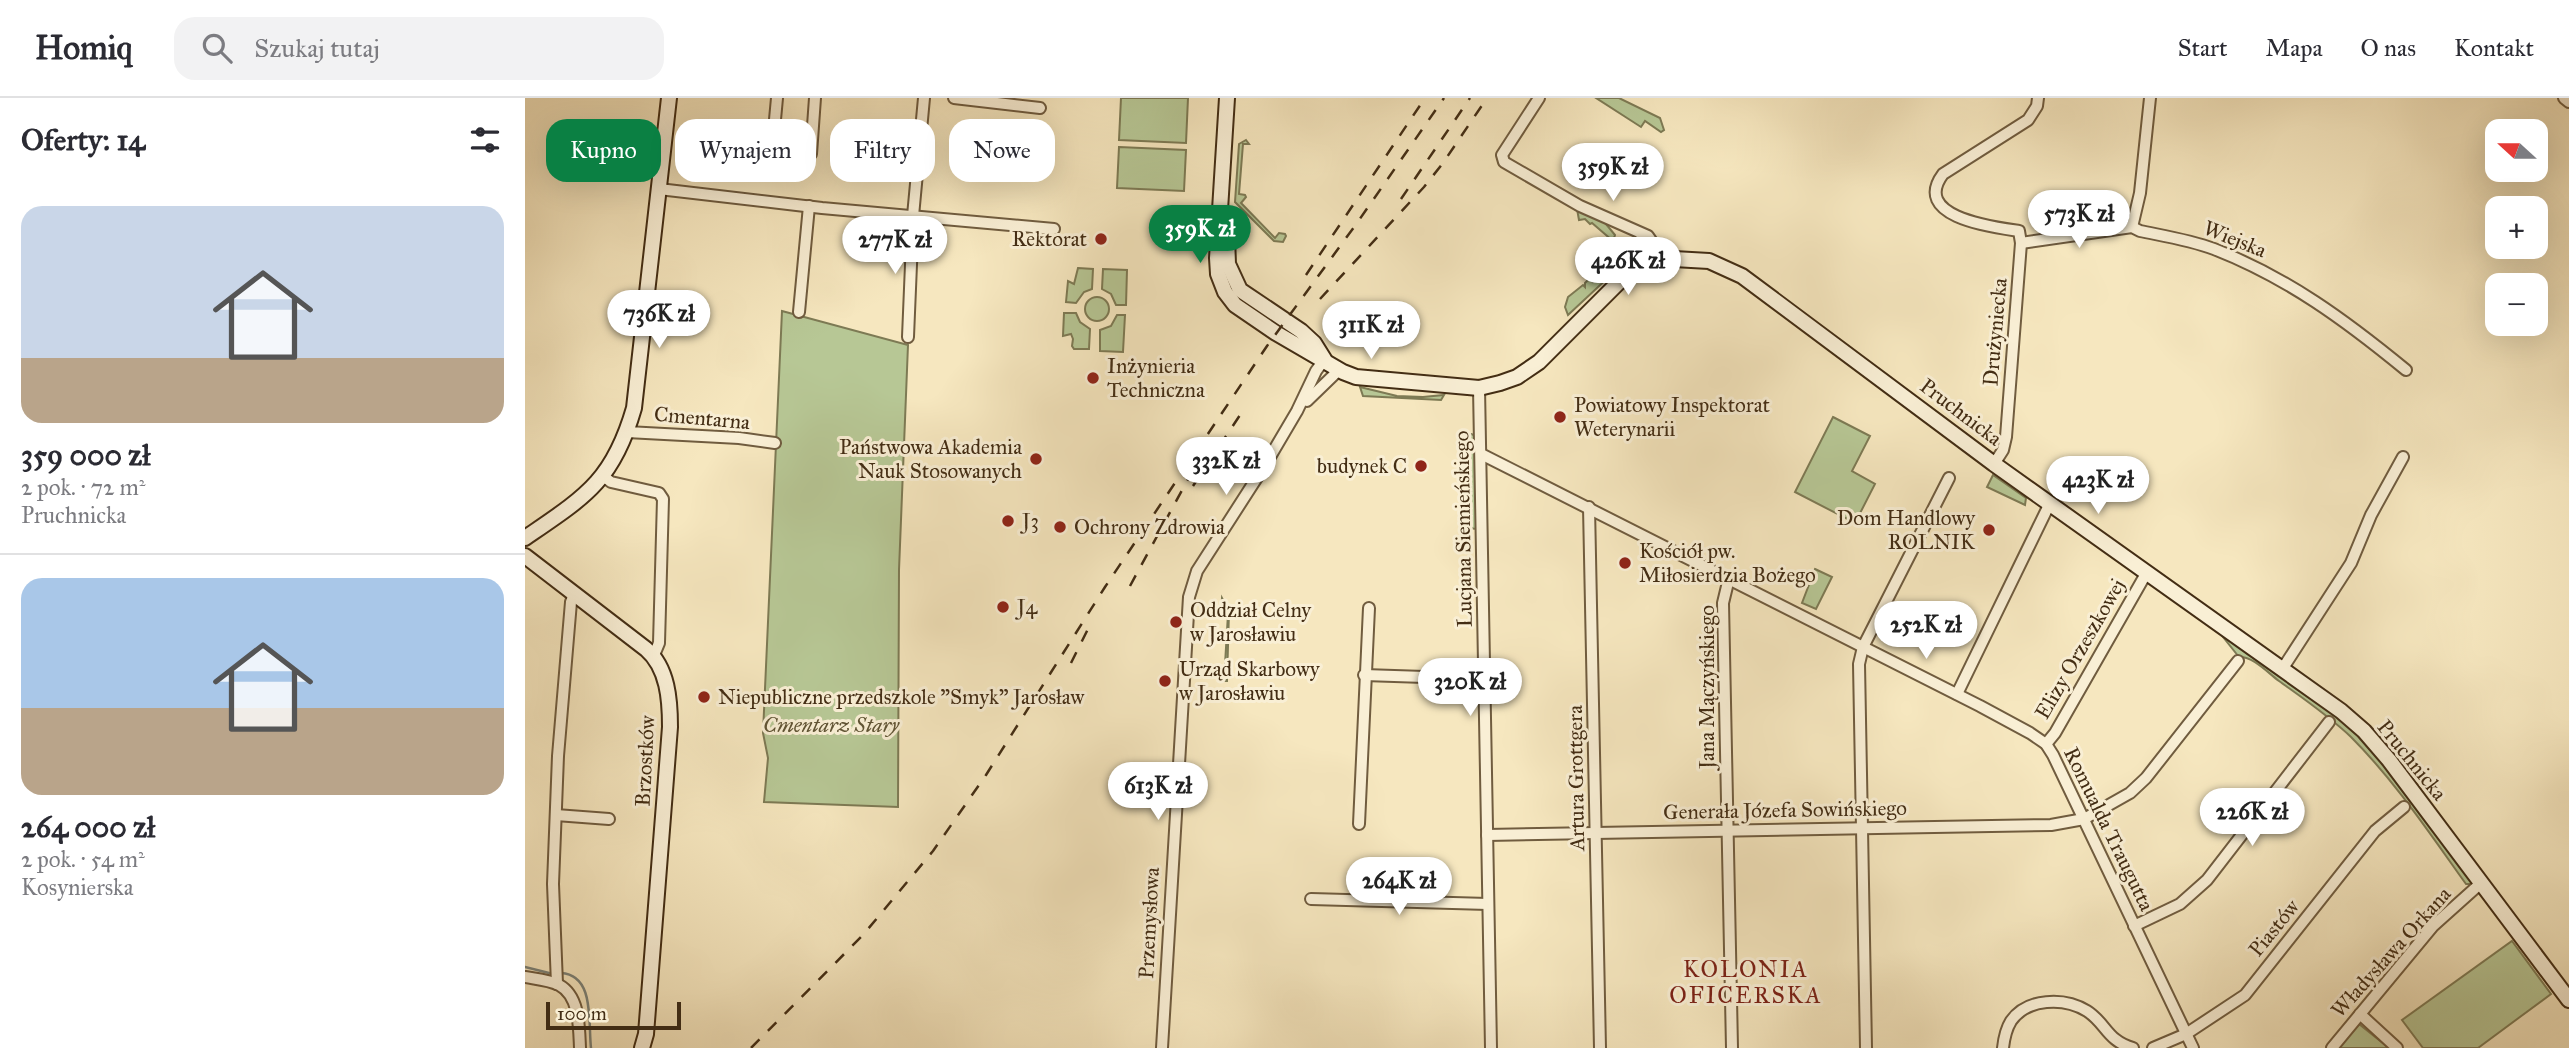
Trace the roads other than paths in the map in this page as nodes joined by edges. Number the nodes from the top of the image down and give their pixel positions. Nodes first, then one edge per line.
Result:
1 (669, 98) edge
2 (777, 98) edge
3 (815, 98) edge
4 (924, 98) edge
5 (954, 98) edge
6 (1227, 98) edge
7 (1235, 98) edge
8 (1539, 98) edge
9 (2038, 98) edge
10 (2150, 98) edge
11 (2564, 98) edge
12 (2569, 102) edge
13 (1040, 108) dead end
14 (775, 119) edge
15 (814, 119) edge
16 (659, 189) junction
17 (809, 206) junction
18 (913, 216) junction
19 (2132, 227) junction
20 (1054, 229) dead end
21 (2021, 243) junction
22 (1653, 264) junction
23 (799, 312) dead end
24 (908, 337) dead end
25 (1324, 360) junction
26 (2406, 369) dead end
27 (1339, 370) junction
28 (1479, 388) junction
29 (1297, 411) junction
30 (627, 432) junction
31 (775, 443) dead end
32 (1482, 454) junction
33 (2403, 457) dead end
34 (1994, 464) junction
35 (603, 476) junction
36 (1949, 478) dead end
37 (2050, 503) junction
38 (1589, 507) junction
39 (525, 538) edge
40 (525, 556) edge
41 (2147, 572) junction
42 (1729, 578) junction
43 (575, 594) junction
44 (1369, 608) dead end
45 (1863, 648) junction
46 (654, 655) junction
47 (2238, 662) dead end
48 (2283, 668) junction
49 (1364, 675) junction
50 (1485, 679) junction
51 (1957, 694) junction
52 (2329, 722) dead end
53 (2046, 744) junction
54 (2404, 807) dead end
55 (556, 815) junction
56 (609, 819) dead end
57 (2084, 819) junction
58 (1359, 824) dead end
59 (1862, 827) junction
60 (1728, 830) junction
61 (1596, 833) junction
62 (1487, 835) junction
63 (2481, 883) junction
64 (1311, 898) dead end
65 (1488, 904) junction
66 (2134, 926) junction
67 (525, 977) edge
68 (557, 984) junction
69 (2569, 1000) edge
70 (2360, 1014) junction
71 (2186, 1034) junction
72 (644, 1041) edge
73 (580, 1048) edge
74 (1162, 1048) edge
75 (1490, 1048) edge
76 (1600, 1048) edge
77 (1732, 1048) edge
78 (1866, 1048) edge
79 (2003, 1048) edge
80 (2133, 1048) edge
81 (2154, 1048) edge
82 (2193, 1048) edge
83 (2332, 1048) edge
84 (2397, 1048) edge

1 - 16 main road
2 - 14 street
3 - 15 street
4 - 18 street
5 - 13 street
6 - 25 main road, Pruchnicka
7 - 25 main road, Pruchnicka
8 - 22 street
9 - 21 street, Drużyniecka
10 - 19 street
11 - 12 street
16 - 17 street
16 - 30 main road
17 - 18 street
17 - 23 street
18 - 20 street
18 - 24 street
19 - 21 street, Wiejska
19 - 26 street, Wiejska
21 - 34 street, Drużyniecka
22 - 28 main road, Pruchnicka
22 - 34 main road, Pruchnicka
25 - 27 main road, Pruchnicka
25 - 29 street
27 - 28 main road, Pruchnicka
27 - 29 street
28 - 32 street, Lucjana Siemieńskiego
29 - 74 street, Przemysłowa
30 - 31 street, Cmentarna
30 - 35 main road
32 - 38 street, Romualda Traugutta
32 - 50 street, Lucjana Siemieńskiego
33 - 48 street
34 - 37 main road, Pruchnicka
35 - 39 main road
35 - 46 street
36 - 45 street
37 - 41 main road, Pruchnicka
37 - 51 street
38 - 42 street, Romualda Traugutta
38 - 61 street, Artura Grottgera
40 - 43 main road
41 - 48 main road, Pruchnicka
41 - 53 street, Elizy Orzeszkowej
42 - 45 street, Romualda Traugutta
42 - 60 street, Jana Mączyńskiego
43 - 46 main road
43 - 55 street
44 - 49 street
45 - 51 street, Romualda Traugutta
45 - 59 street
46 - 72 main road, Brzostków
47 - 57 street, Generała Józefa Sowińskiego
48 - 63 main road, Pruchnicka
49 - 50 street
49 - 58 street
50 - 62 street, Lucjana Siemieńskiego
51 - 53 street, Romualda Traugutta
52 - 66 street
53 - 57 street, Romualda Traugutta
54 - 71 street, Piastów
55 - 56 street
55 - 68 street
57 - 59 street, Generała Józefa Sowińskiego
57 - 66 street, Romualda Traugutta
59 - 60 street, Generała Józefa Sowińskiego
59 - 78 street
60 - 61 street, Generała Józefa Sowińskiego
60 - 77 street, Jana Mączyńskiego
61 - 62 street, Generała Józefa Sowińskiego
61 - 76 street, Artura Grottgera
62 - 65 street, Lucjana Siemieńskiego
63 - 69 main road, Pruchnicka
63 - 70 street, Władysława Orkana
64 - 65 street
65 - 75 street, Lucjana Siemieńskiego
66 - 71 street, Romualda Traugutta
67 - 68 street
68 - 73 street
70 - 83 street, Władysława Orkana
70 - 84 street
71 - 81 street, Piastów
71 - 82 street, Romualda Traugutta
79 - 80 street

